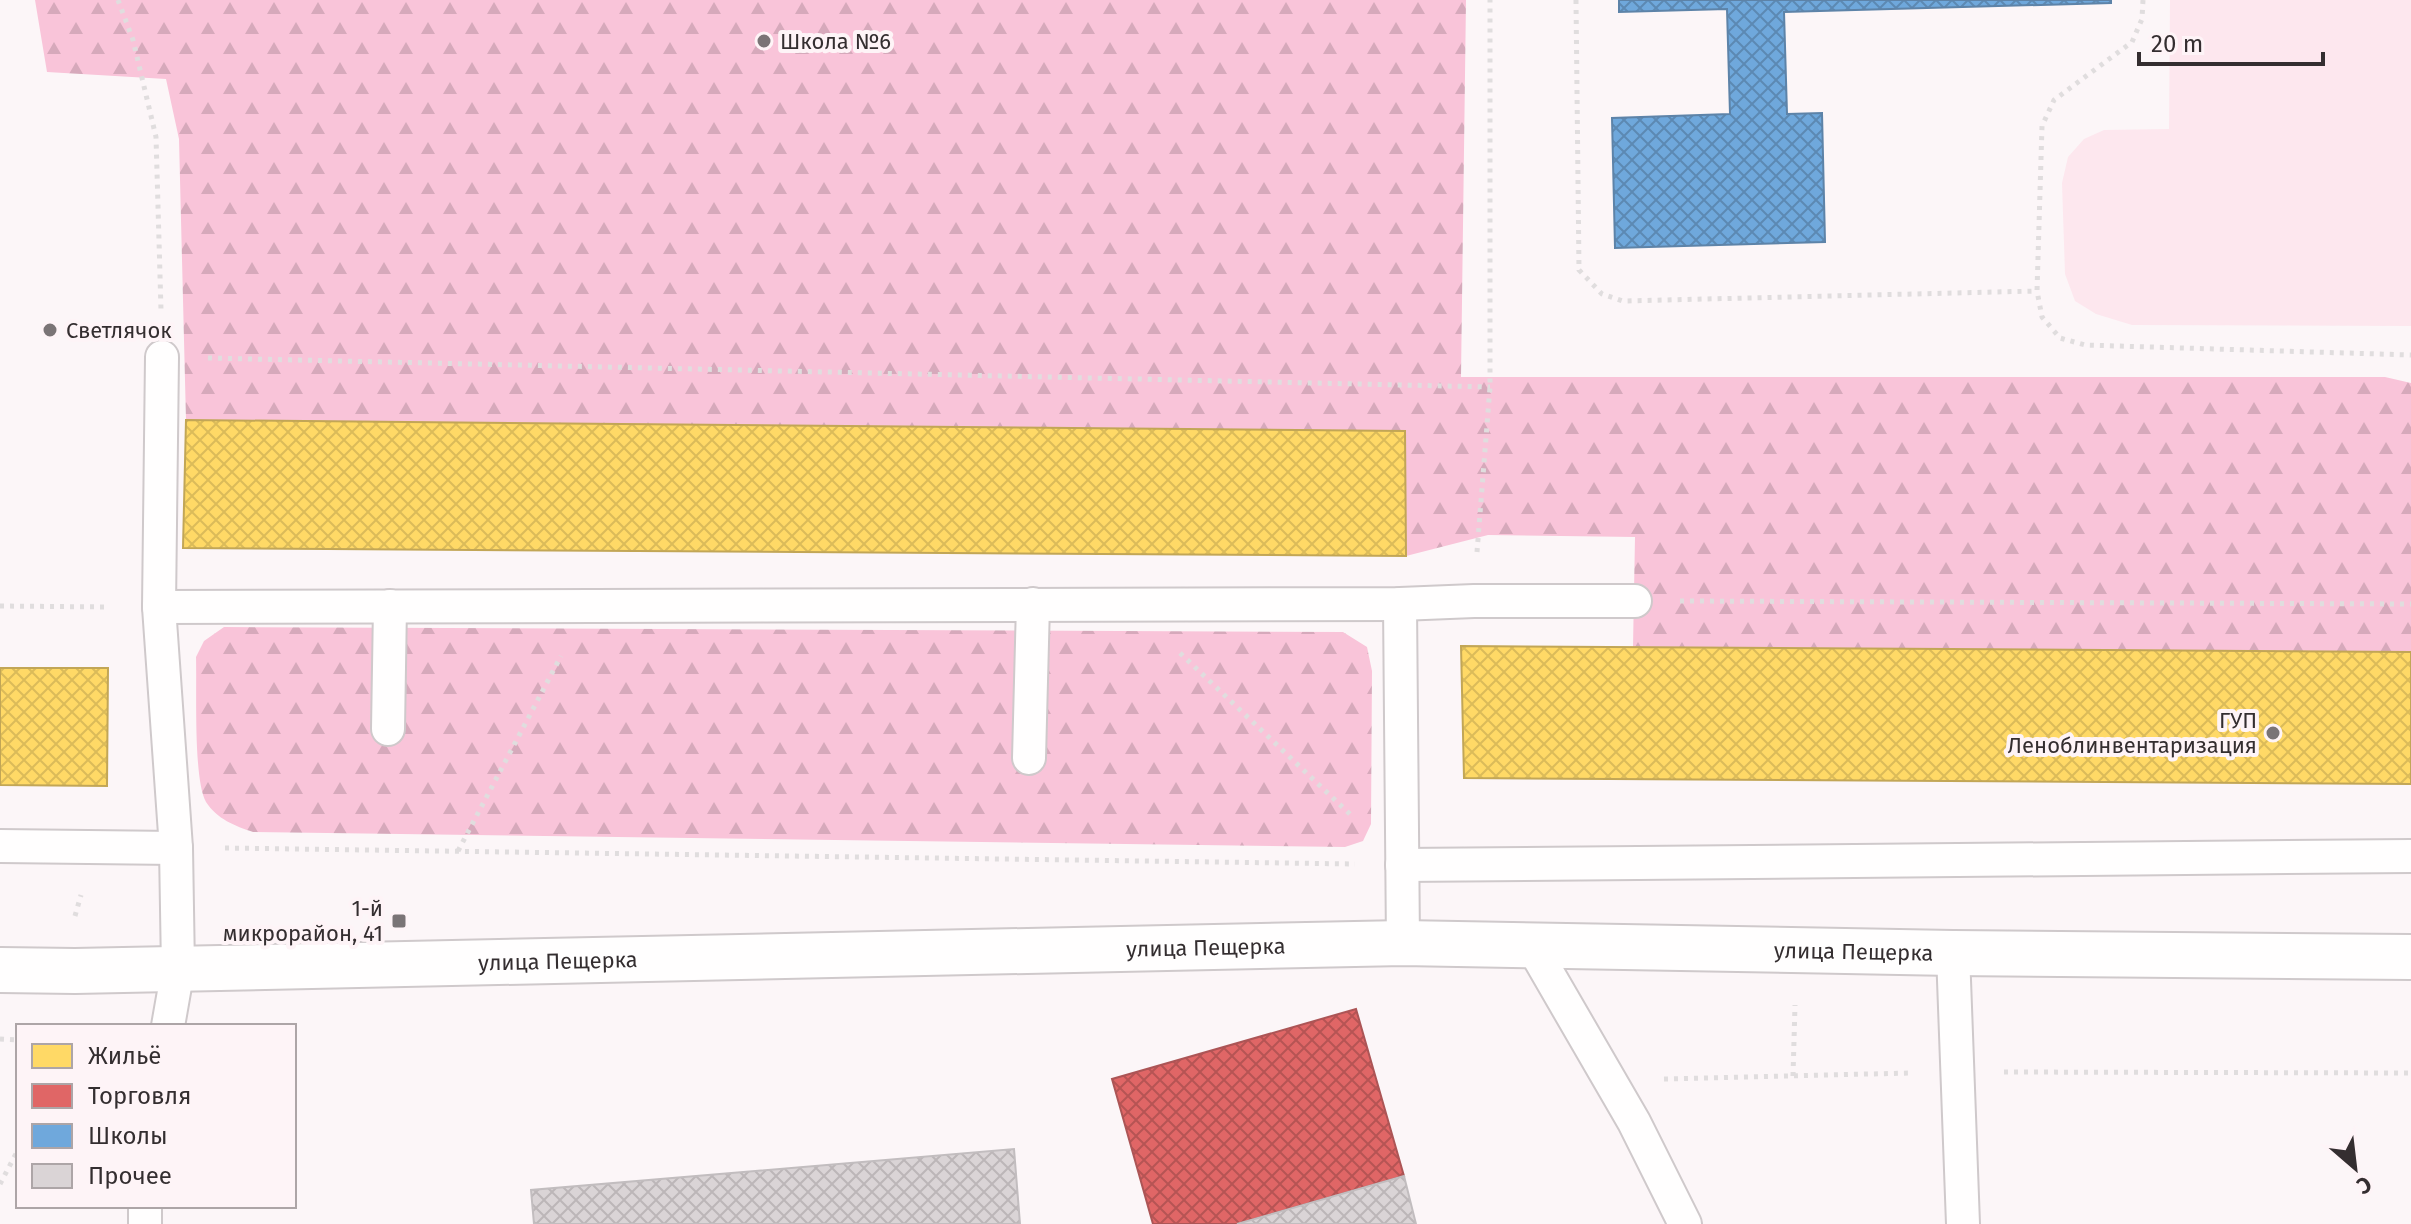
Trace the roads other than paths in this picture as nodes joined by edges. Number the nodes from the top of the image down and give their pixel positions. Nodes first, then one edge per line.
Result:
1 (162, 357) road end
2 (1635, 601) road end
3 (1033, 604) junction
4 (1400, 604) junction
5 (390, 606) junction
6 (159, 607) junction
7 (388, 729) dead end
8 (1029, 758) dead end
9 (0, 846) edge
10 (176, 848) junction
11 (2411, 856) edge
12 (1402, 865) junction
13 (1403, 943) junction
14 (1532, 946) junction
15 (1953, 953) junction
16 (2411, 957) edge
17 (178, 969) junction
18 (0, 970) edge
19 (168, 1024) edge
20 (1685, 1224) edge
21 (1963, 1224) edge

1 - 6 lane
2 - 4 lane
3 - 4 lane
3 - 5 lane
3 - 8 lane
4 - 12 lane
5 - 6 lane
5 - 7 lane
6 - 10 lane
9 - 10 lane
10 - 17 lane
11 - 12 lane
12 - 13 lane
13 - 14 street, улица Пещерка
13 - 17 street, улица Пещерка
14 - 15 street, улица Пещерка
14 - 20 lane
15 - 16 street, улица Пещерка
15 - 21 lane
17 - 18 street, улица Пещерка
17 - 19 lane

